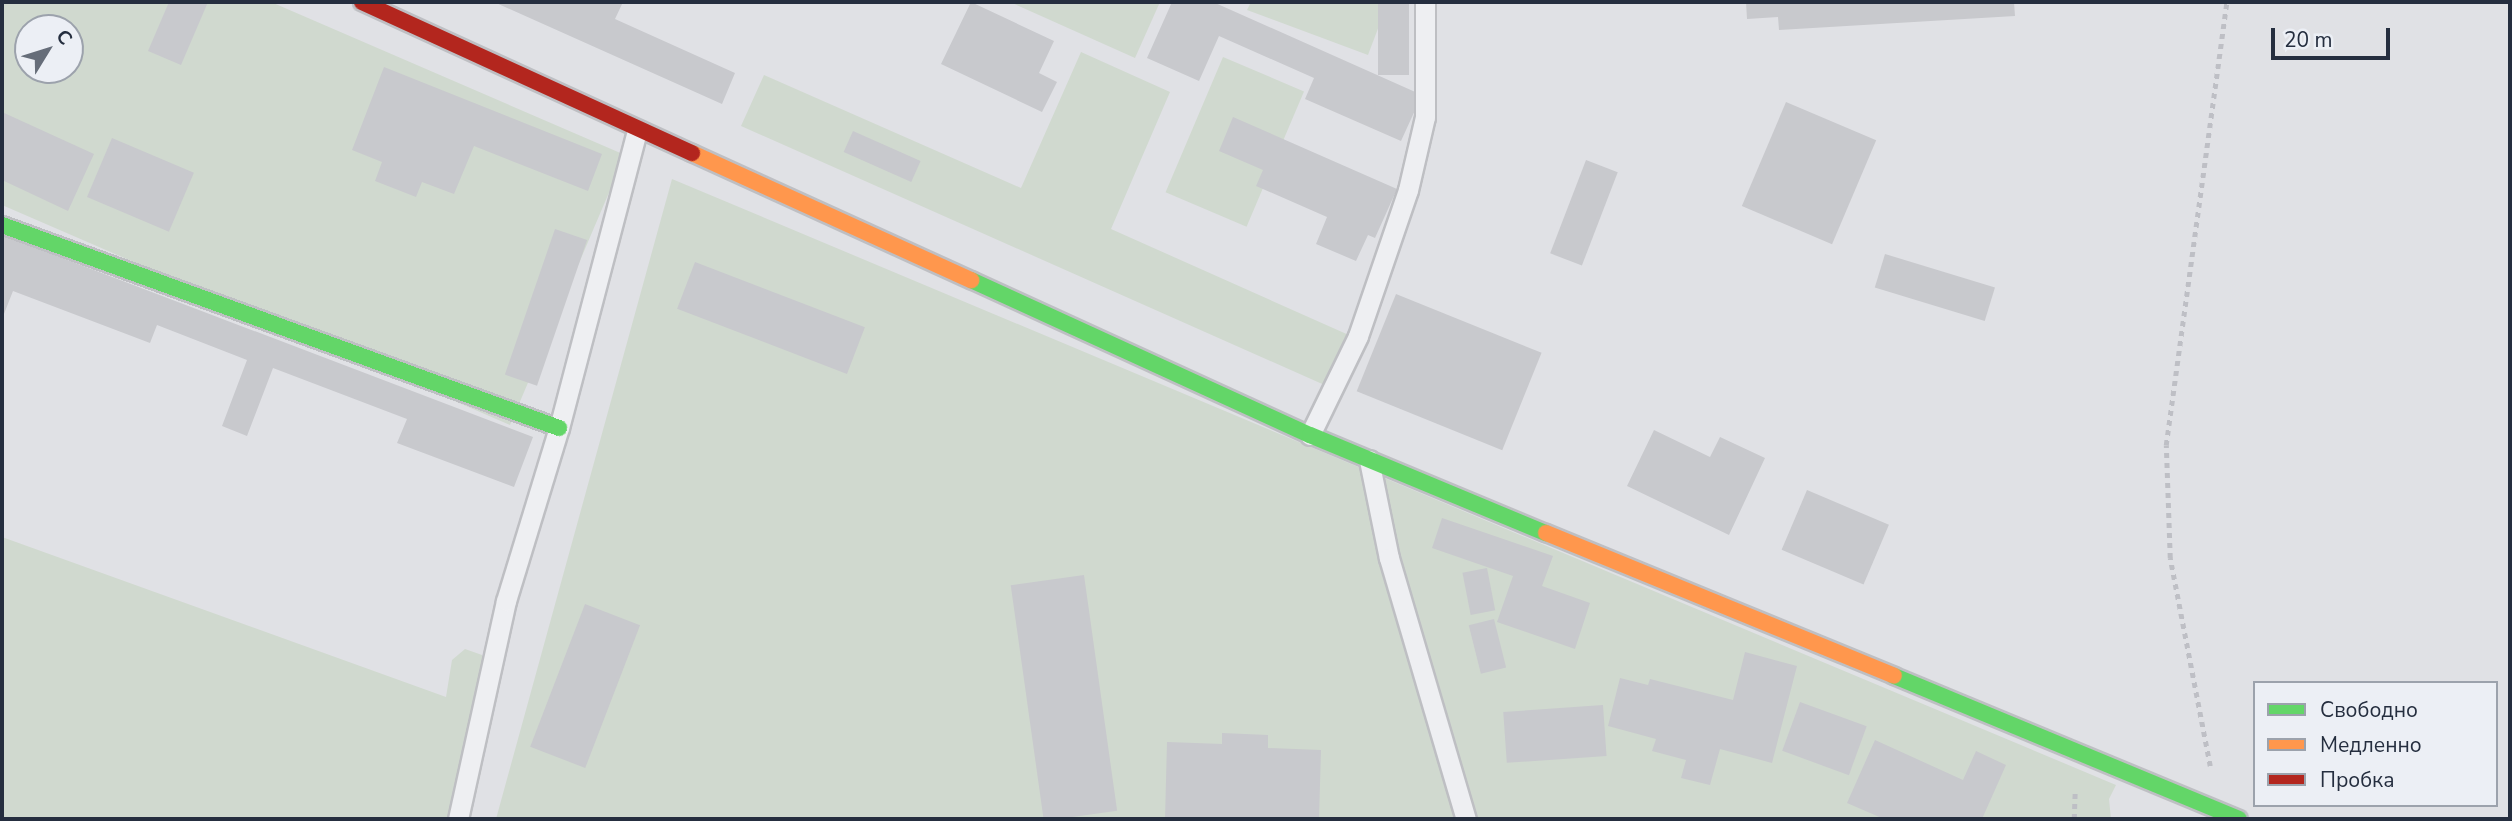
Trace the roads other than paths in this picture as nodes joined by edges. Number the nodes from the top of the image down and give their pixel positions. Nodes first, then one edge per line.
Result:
1 (362, 2) edge
2 (1425, 2) edge
3 (637, 130) junction
4 (2, 225) edge
5 (559, 428) junction
6 (1310, 435) junction
7 (1369, 460) junction
8 (458, 819) edge
9 (1466, 819) edge
10 (2239, 819) edge

1 - 3 street
2 - 6 lane
3 - 5 lane
3 - 6 street
4 - 5 street
5 - 8 lane
6 - 7 street
7 - 9 lane
7 - 10 street

